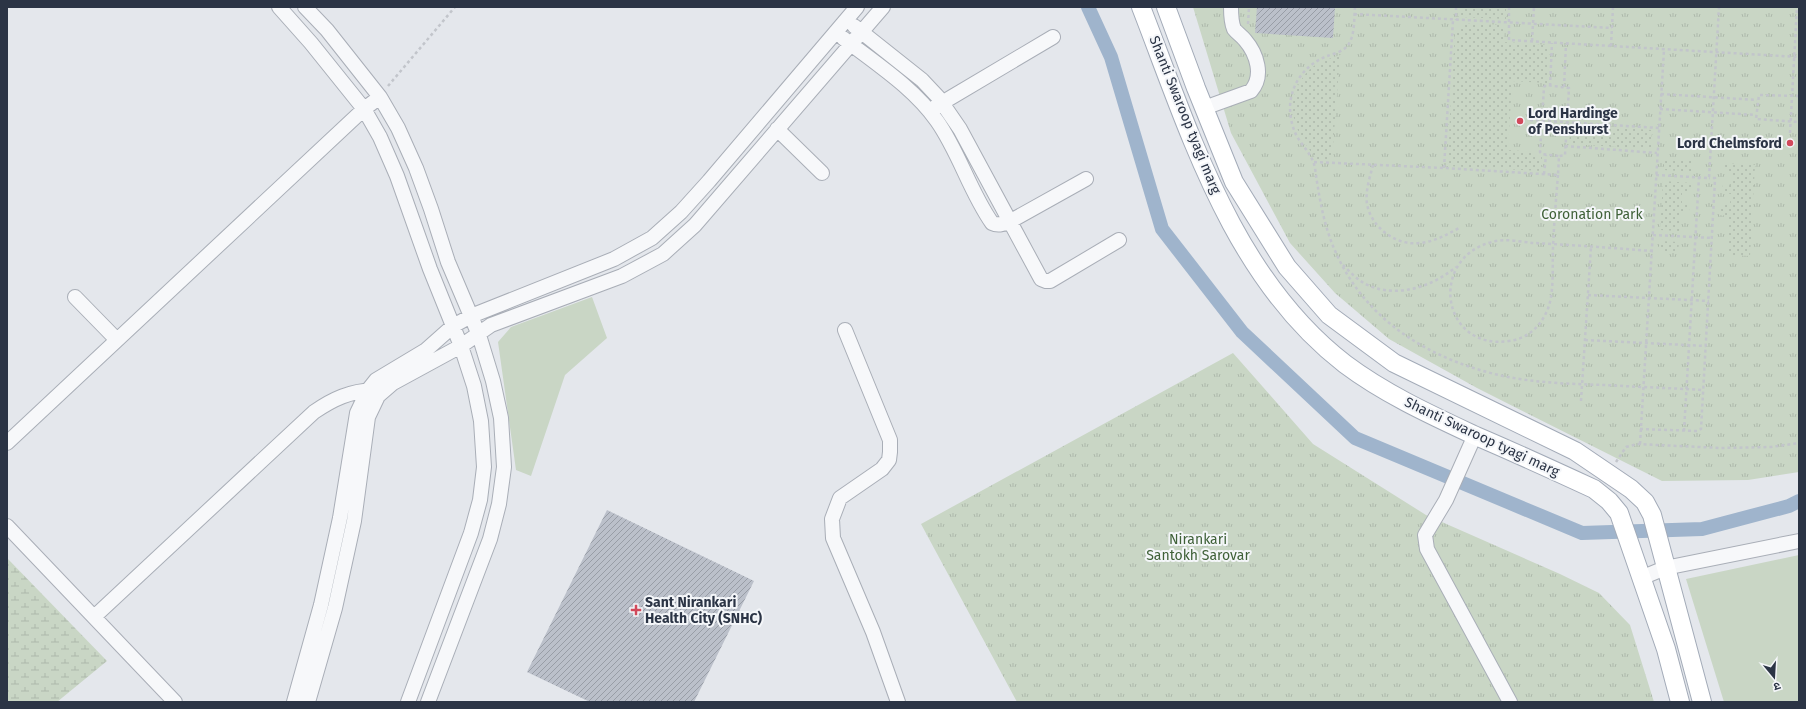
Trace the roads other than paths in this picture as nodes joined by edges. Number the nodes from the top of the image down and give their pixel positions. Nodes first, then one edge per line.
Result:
1 (279, 7) edge
2 (305, 7) edge
3 (857, 7) edge
4 (883, 7) edge
5 (1141, 7) edge
6 (1166, 7) edge
7 (1231, 7) edge
8 (846, 19) junction
9 (861, 31) junction
10 (835, 32) junction
11 (1053, 37) dead end
12 (850, 44) junction
13 (380, 97) junction
14 (942, 102) junction
15 (1204, 108) junction
16 (364, 109) junction
17 (769, 109) junction
18 (930, 110) junction
19 (780, 125) junction
20 (822, 173) dead end
21 (1086, 179) dead end
22 (1009, 222) junction
23 (1119, 240) dead end
24 (626, 253) junction
25 (634, 270) junction
26 (75, 297) dead end
27 (471, 316) junction
28 (453, 326) junction
29 (845, 330) dead end
30 (479, 335) junction
31 (117, 340) junction
32 (461, 346) junction
33 (384, 389) junction
34 (368, 390) junction
35 (1475, 435) junction
36 (7, 442) edge
37 (7, 526) edge
38 (1799, 540) edge
39 (1664, 564) junction
40 (1641, 578) junction
41 (94, 617) junction
42 (434, 634) junction
43 (451, 641) junction
44 (175, 702) edge
45 (294, 702) edge
46 (308, 702) edge
47 (408, 702) edge
48 (428, 702) edge
49 (898, 702) edge
50 (1510, 702) edge
51 (1680, 702) edge
52 (1702, 702) edge

1 - 16 street
2 - 13 street
3 - 8 street
4 - 9 street
5 - 35 main road, Shanti Swaroop tyagi marg
6 - 15 main road, Shanti Swaroop tyagi marg
7 - 15 street
8 - 9 street
8 - 10 street
9 - 12 street
9 - 14 street
10 - 12 street
10 - 17 street
11 - 14 street
12 - 18 street
12 - 19 street
13 - 16 street
13 - 27 street
14 - 18 street
14 - 22 street
15 - 39 main road, Shanti Swaroop tyagi marg
16 - 28 street
16 - 31 street
17 - 19 street
17 - 24 street
18 - 22 street
19 - 20 street
19 - 25 street
21 - 22 street
22 - 23 street
24 - 25 street
24 - 27 street
25 - 30 street
26 - 31 street
27 - 28 street
27 - 30 street
28 - 32 street
28 - 34 street
29 - 49 street
30 - 32 street
30 - 43 street
31 - 36 street
32 - 33 street
32 - 42 street
33 - 34 street
33 - 46 street
34 - 41 street
34 - 45 street
35 - 40 main road, Shanti Swaroop tyagi marg
35 - 50 street
37 - 41 street
38 - 39 street
39 - 40 street
39 - 52 main road, Shanti Swaroop tyagi marg
40 - 51 main road, Shanti Swaroop tyagi marg
41 - 44 street
42 - 43 street
42 - 47 street
43 - 48 street

